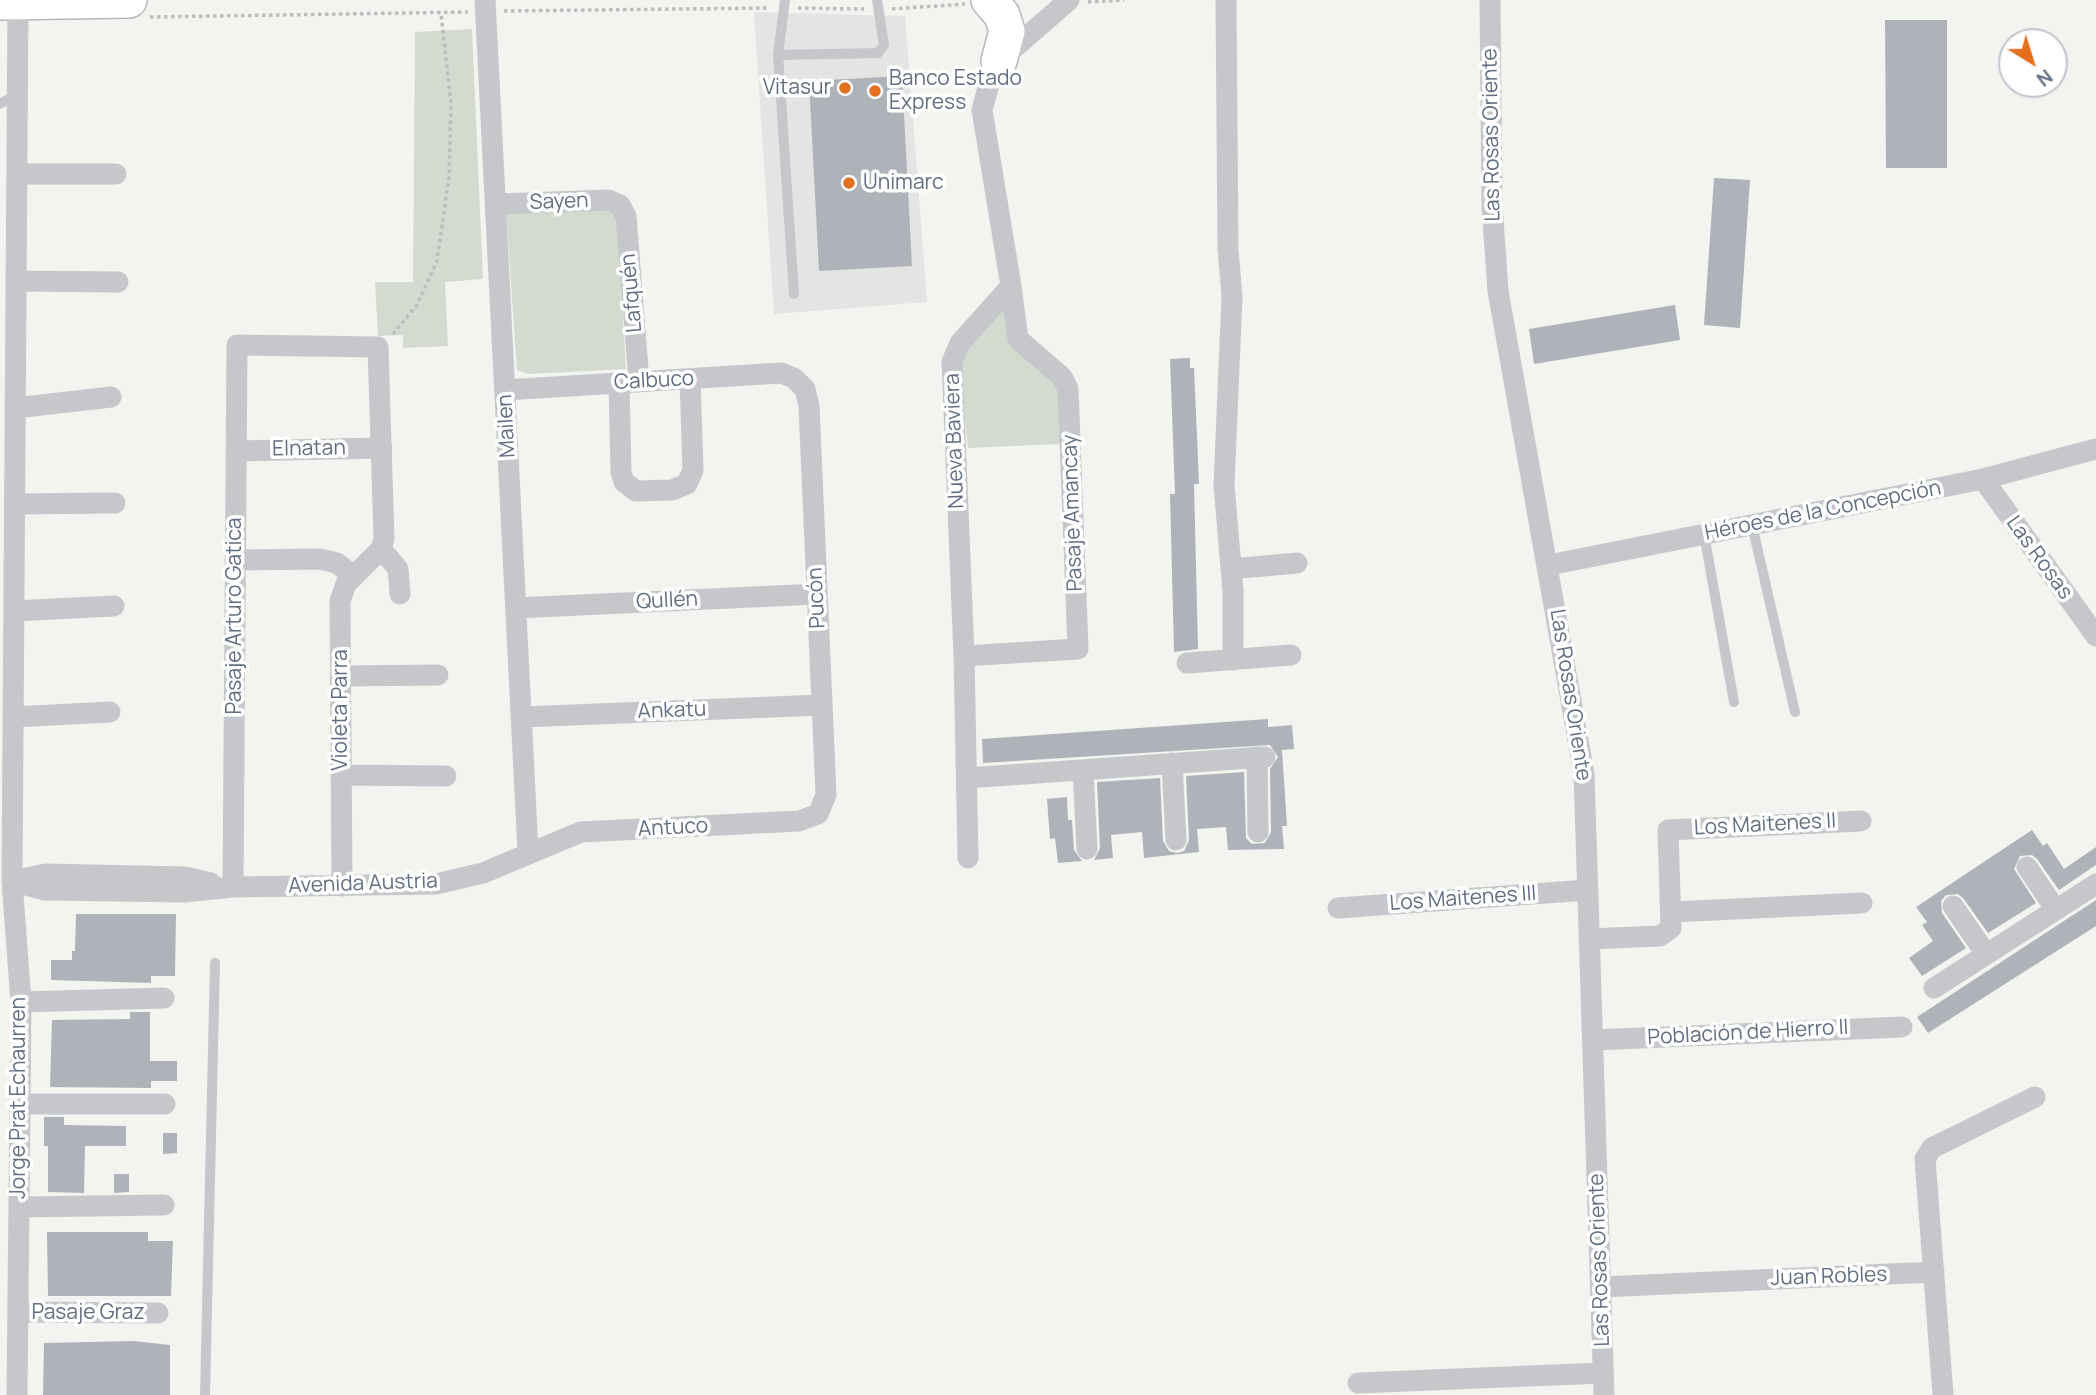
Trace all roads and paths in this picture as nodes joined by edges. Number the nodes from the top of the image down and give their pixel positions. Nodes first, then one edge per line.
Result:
1 (485, 0) edge
2 (785, 0) edge
3 (877, 0) edge
4 (989, 0) edge
5 (1069, 0) edge
6 (1226, 0) edge
7 (1490, 0) edge
8 (14, 1) edge
9 (135, 8) edge
10 (778, 55) junction
11 (999, 61) junction
12 (9, 99) edge
13 (17, 174) junction
14 (116, 174) dead end
15 (496, 204) junction
16 (620, 205) joint
17 (16, 281) junction
18 (118, 282) dead end
19 (1011, 286) junction
20 (794, 295) dead end
21 (378, 347) junction
22 (690, 379) junction
23 (629, 382) junction
24 (800, 382) joint
25 (506, 390) junction
26 (111, 397) dead end
27 (15, 408) junction
28 (382, 448) junction
29 (2096, 449) edge
30 (236, 451) junction
31 (1983, 479) junction
32 (115, 503) dead end
33 (15, 504) junction
34 (1752, 525) junction
35 (1704, 534) junction
36 (381, 549) junction
37 (235, 560) junction
38 (1297, 563) dead end
39 (1549, 565) junction
40 (1231, 569) junction
41 (353, 576) junction
42 (400, 594) dead end
43 (817, 594) junction
44 (114, 606) dead end
45 (516, 608) junction
46 (14, 611) junction
47 (2096, 636) edge
48 (1291, 655) dead end
49 (964, 656) junction
50 (1233, 660) junction
51 (1187, 663) dead end
52 (438, 675) dead end
53 (341, 676) junction
54 (1734, 702) dead end
55 (822, 705) junction
56 (110, 712) dead end
57 (1795, 712) dead end
58 (13, 717) junction
59 (522, 718) junction
60 (1172, 763) junction
61 (1083, 770) junction
62 (341, 775) junction
63 (446, 775) dead end
64 (967, 778) junction
65 (818, 814) joint
66 (1861, 821) dead end
67 (1258, 832) dead end
68 (1176, 840) dead end
69 (1087, 849) dead end
70 (528, 851) junction
71 (968, 858) dead end
72 (2027, 867) dead end
73 (6, 881) edge
74 (2096, 884) edge
75 (342, 886) junction
76 (233, 887) junction
77 (1588, 890) junction
78 (1862, 903) dead end
79 (1953, 906) dead end
80 (1338, 908) dead end
81 (2056, 910) junction
82 (1672, 912) junction
83 (1588, 939) junction
84 (1986, 954) junction
85 (215, 963) dead end
86 (1934, 988) dead end
87 (164, 998) dead end
88 (21, 1002) junction
89 (1902, 1027) dead end
90 (1594, 1040) junction
91 (2035, 1097) dead end
92 (20, 1104) junction
93 (165, 1104) dead end
94 (164, 1205) dead end
95 (19, 1208) junction
96 (1934, 1272) junction
97 (1601, 1287) junction
98 (19, 1312) junction
99 (158, 1313) dead end
100 (1603, 1373) junction
101 (1358, 1382) dead end
102 (17, 1395) edge
103 (205, 1395) edge
104 (1604, 1395) edge
105 (1943, 1395) edge

1 - 15 street, Mailen
2 - 10 lane
3 - 10 lane
4 - 11 main road
5 - 11 street
6 - 40 street
7 - 39 street, Las Rosas Oriente
8 - 9 main road
8 - 12 street, Jorge Prat Echaurren
9 - 21 path
10 - 20 lane
11 - 19 street
12 - 13 street, Jorge Prat Echaurren
13 - 14 street
13 - 17 street, Jorge Prat Echaurren
15 - 16 street, Sayen
15 - 25 street, Mailen
16 - 23 street, Lafquén
17 - 18 street
17 - 27 street, Jorge Prat Echaurren
19 - 49 street, Nueva Baviera
19 - 49 street, Pasaje Amancay
21 - 28 street
21 - 30 street, Pasaje Arturo Gatica
22 - 23 street, Calbuco
22 - 23 street, Lafquén
22 - 24 street, Calbuco
23 - 25 street, Calbuco
24 - 43 street, Pucón
25 - 45 street, Mailen
26 - 27 street
27 - 33 street, Jorge Prat Echaurren
28 - 30 street, Elnatan
28 - 36 street
29 - 31 street, Héroes de la Concepción
30 - 37 street, Pasaje Arturo Gatica
31 - 34 street, Héroes de la Concepción
31 - 47 street, Las Rosas
32 - 33 street
33 - 46 street, Jorge Prat Echaurren
34 - 35 street, Héroes de la Concepción
34 - 57 lane
35 - 39 street, Héroes de la Concepción
35 - 54 lane
36 - 41 street, Violeta Parra
36 - 42 street
37 - 41 street
37 - 76 street, Pasaje Arturo Gatica
38 - 40 street
39 - 77 street, Las Rosas Oriente
40 - 50 street
41 - 53 street, Violeta Parra
43 - 45 street, Qullén
43 - 55 street, Pucón
44 - 46 street
45 - 59 street, Mailen
46 - 58 street, Jorge Prat Echaurren
48 - 50 street
49 - 64 street, Nueva Baviera
50 - 51 street
52 - 53 street
53 - 62 street, Violeta Parra
55 - 59 street, Ankatu
55 - 65 street, Pucón
56 - 58 street
58 - 73 street, Jorge Prat Echaurren
59 - 70 street, Mailen
60 - 61 street
60 - 67 street
60 - 68 street
61 - 64 street
61 - 69 street
62 - 63 street
62 - 75 street, Violeta Parra
64 - 71 street, Nueva Baviera
65 - 70 street, Antuco
66 - 82 street, Los Maitenes II
70 - 75 street, Avenida Austria
72 - 81 street
73 - 76 street, Avenida Austria
73 - 88 street, Jorge Prat Echaurren
74 - 81 street
75 - 76 street, Avenida Austria
77 - 80 street, Los Maitenes III
77 - 83 street, Las Rosas Oriente
78 - 82 street
79 - 84 street
81 - 84 street
82 - 83 street
83 - 90 street, Las Rosas Oriente
84 - 86 street
85 - 103 lane
87 - 88 street
88 - 92 street, Jorge Prat Echaurren
89 - 90 street, Población de Hierro II
90 - 97 street, Las Rosas Oriente
91 - 96 street
92 - 93 street
92 - 95 street, Jorge Prat Echaurren
94 - 95 street
95 - 98 street, Jorge Prat Echaurren
96 - 97 street, Juan Robles
96 - 105 street
97 - 100 street, Las Rosas Oriente
98 - 99 street, Pasaje Graz
98 - 102 street, Jorge Prat Echaurren
100 - 101 street
100 - 104 street, Las Rosas Oriente

